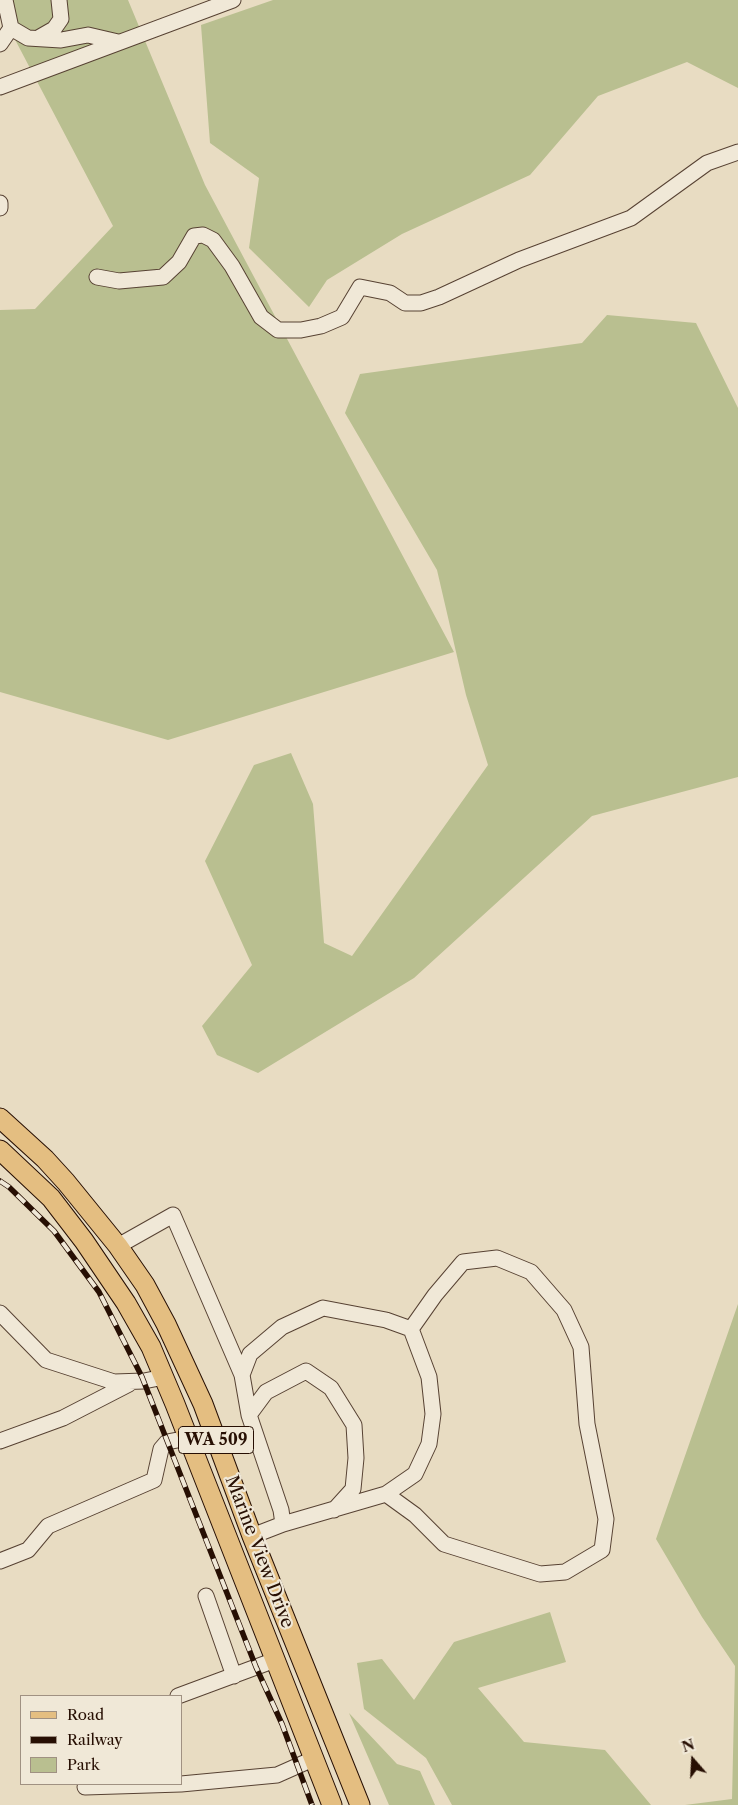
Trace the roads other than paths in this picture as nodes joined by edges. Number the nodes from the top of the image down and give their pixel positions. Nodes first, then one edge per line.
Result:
1 (5, 0) edge
2 (59, 0) edge
3 (233, 0) edge
4 (10, 28) junction
5 (40, 37) junction
6 (118, 42) junction
7 (0, 44) edge
8 (0, 87) edge
9 (738, 152) edge
10 (0, 203) edge
11 (0, 208) edge
12 (97, 277) dead end
13 (0, 1118) edge
14 (0, 1150) edge
15 (118, 1246) junction
16 (0, 1313) edge
17 (411, 1329) junction
18 (242, 1375) junction
19 (164, 1377) junction
20 (132, 1382) junction
21 (249, 1415) junction
22 (188, 1438) junction
23 (0, 1442) edge
24 (386, 1494) junction
25 (333, 1511) junction
26 (283, 1524) junction
27 (252, 1536) junction
28 (0, 1561) edge
29 (206, 1596) dead end
30 (275, 1660) junction
31 (234, 1676) junction
32 (181, 1695) edge
33 (314, 1759) junction
34 (182, 1784) edge
35 (148, 1785) edge
36 (85, 1787) dead end
37 (332, 1805) edge
38 (360, 1805) edge

1 - 4 street
2 - 5 street
3 - 6 street
4 - 5 street
4 - 7 street
5 - 6 street
6 - 8 street
9 - 12 street
10 - 11 street
13 - 15 main road, Marine View Drive / WA 509
14 - 19 main road, Marine View Drive / WA 509
15 - 18 street
15 - 27 main road, Marine View Drive / WA 509
16 - 20 street
17 - 18 street
17 - 24 street
17 - 24 street
18 - 21 street
19 - 20 street
19 - 22 main road, Marine View Drive / WA 509
20 - 23 street
21 - 25 street
21 - 26 street
22 - 28 street
22 - 30 main road, Marine View Drive / WA 509
24 - 25 street
25 - 26 street
26 - 27 street
27 - 38 main road, Marine View Drive / WA 509
29 - 31 street
30 - 31 street
30 - 33 main road, Marine View Drive / WA 509
31 - 32 street
33 - 34 street
33 - 37 main road, Marine View Drive / WA 509
35 - 36 street

